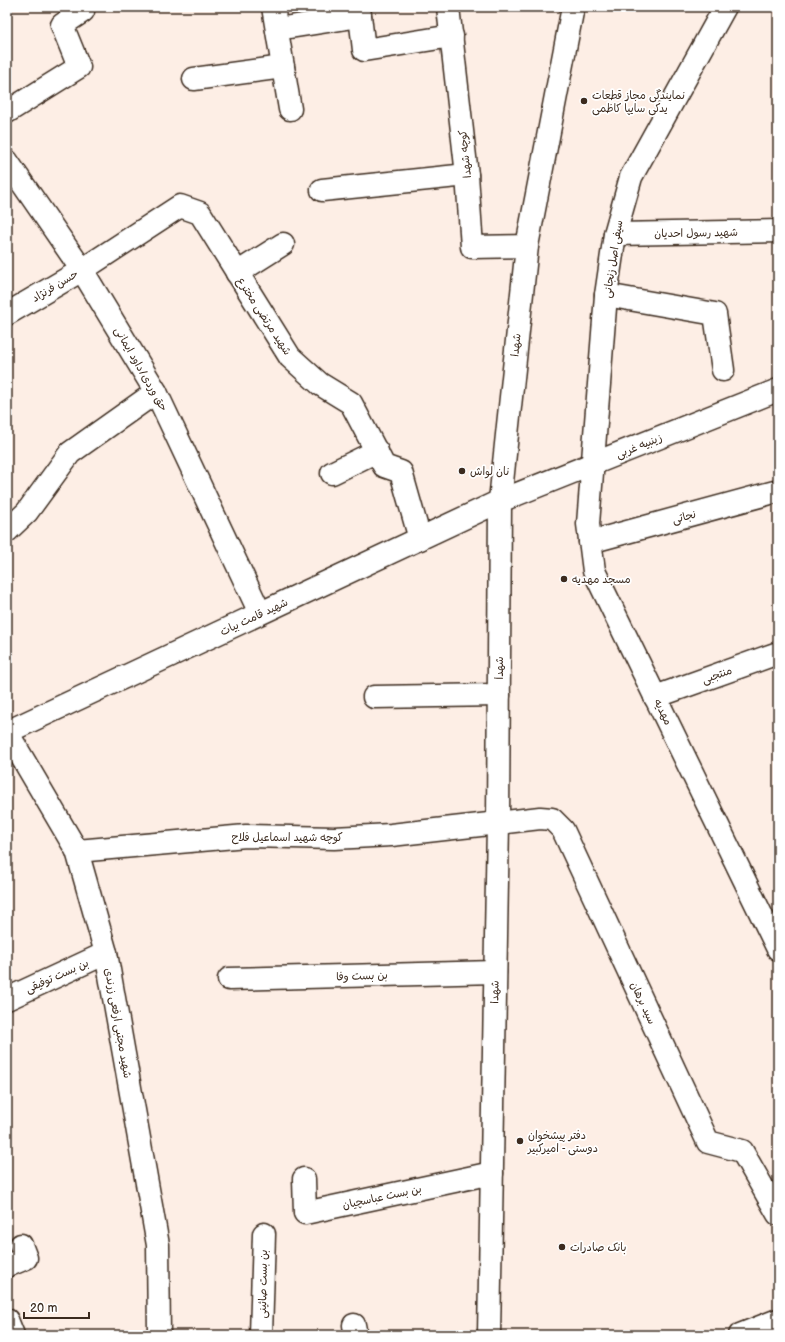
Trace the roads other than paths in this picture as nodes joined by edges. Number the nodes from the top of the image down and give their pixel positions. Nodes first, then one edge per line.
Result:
1 (82, 7) edge
2 (273, 7) edge
3 (448, 7) edge
4 (573, 7) edge
5 (729, 8) edge
6 (360, 11) edge
7 (277, 29) junction
8 (452, 36) junction
9 (283, 67) junction
10 (194, 79) dead end
11 (290, 109) dead end
12 (7, 112) edge
13 (7, 161) edge
14 (467, 175) junction
15 (322, 190) dead end
16 (778, 231) edge
17 (615, 234) junction
18 (283, 244) dead end
19 (526, 246) junction
20 (82, 270) junction
21 (237, 273) junction
22 (606, 295) junction
23 (7, 314) edge
24 (723, 370) dead end
25 (778, 390) edge
26 (156, 392) junction
27 (377, 451) junction
28 (593, 465) junction
29 (332, 473) dead end
30 (778, 491) edge
31 (500, 501) junction
32 (9, 523) edge
33 (420, 539) junction
34 (590, 542) junction
35 (260, 613) junction
36 (778, 653) edge
37 (499, 695) junction
38 (374, 697) dead end
39 (655, 697) junction
40 (7, 732) edge
41 (498, 824) junction
42 (77, 851) junction
43 (778, 949) edge
44 (106, 954) junction
45 (495, 972) junction
46 (229, 979) dead end
47 (7, 999) edge
48 (492, 1173) junction
49 (304, 1179) dead end
50 (778, 1214) edge
51 (264, 1234) dead end
52 (21, 1245) dead end
53 (7, 1266) edge
54 (7, 1320) edge
55 (778, 1320) edge
56 (13, 1335) edge
57 (159, 1335) edge
58 (262, 1335) edge
59 (489, 1335) edge
60 (740, 1335) edge

1 - 12 street
2 - 7 street
3 - 8 street, کوچه شهدا
4 - 19 street, شهدا
5 - 17 street, سیفی اصل زنجانی
6 - 7 street
6 - 8 street
7 - 9 street
8 - 14 street, کوچه شهدا
9 - 10 street
9 - 11 street
13 - 20 street, حق وردی/داود ایمانی
14 - 15 street
14 - 19 street, کوچه شهدا
16 - 17 street, شهید رسول احدیان
17 - 22 street, سیفی اصل زنجانی
18 - 21 street
19 - 31 street, شهدا
20 - 21 street, شهید مرتضی مخترع
20 - 23 street, حسن فرنژاد
20 - 26 street, حق وردی/داود ایمانی
21 - 27 street, شهید مرتضی مخترع
22 - 24 street
22 - 28 street, سیفی اصل زنجانی
25 - 28 street, زینبیه غربی
26 - 32 street
26 - 35 street, حق وردی/داود ایمانی
27 - 29 street
27 - 33 street, شهید مرتضی مخترع
28 - 31 street, زینبیه غربی
28 - 34 street, مهدیه
30 - 34 street, نجاتی
31 - 33 street, شهید قامت بیات
31 - 37 street, شهدا
33 - 35 street, شهید قامت بیات
34 - 39 street, مهدیه
35 - 40 street, شهید قامت بیات
36 - 39 street, منتجبی
37 - 38 street
37 - 41 street, شهدا
39 - 43 street, مهدیه
40 - 42 street, شهید مجتبی ارفعی زرندی
41 - 42 street, کوچه شهید اسماعیل فلاح
41 - 45 street, شهدا
41 - 50 street, سید برهان
42 - 44 street, شهید مجتبی ارفعی زرندی
44 - 47 street, بن بست توفیقی
44 - 57 street, شهید مجتبی ارفعی زرندی
45 - 46 street, بن بست وفا
45 - 48 street, شهدا
48 - 49 street, بن بست عباسچیان
48 - 59 street, شهدا
51 - 58 street, بن بست صائینی
52 - 53 street
54 - 56 street
55 - 60 street

